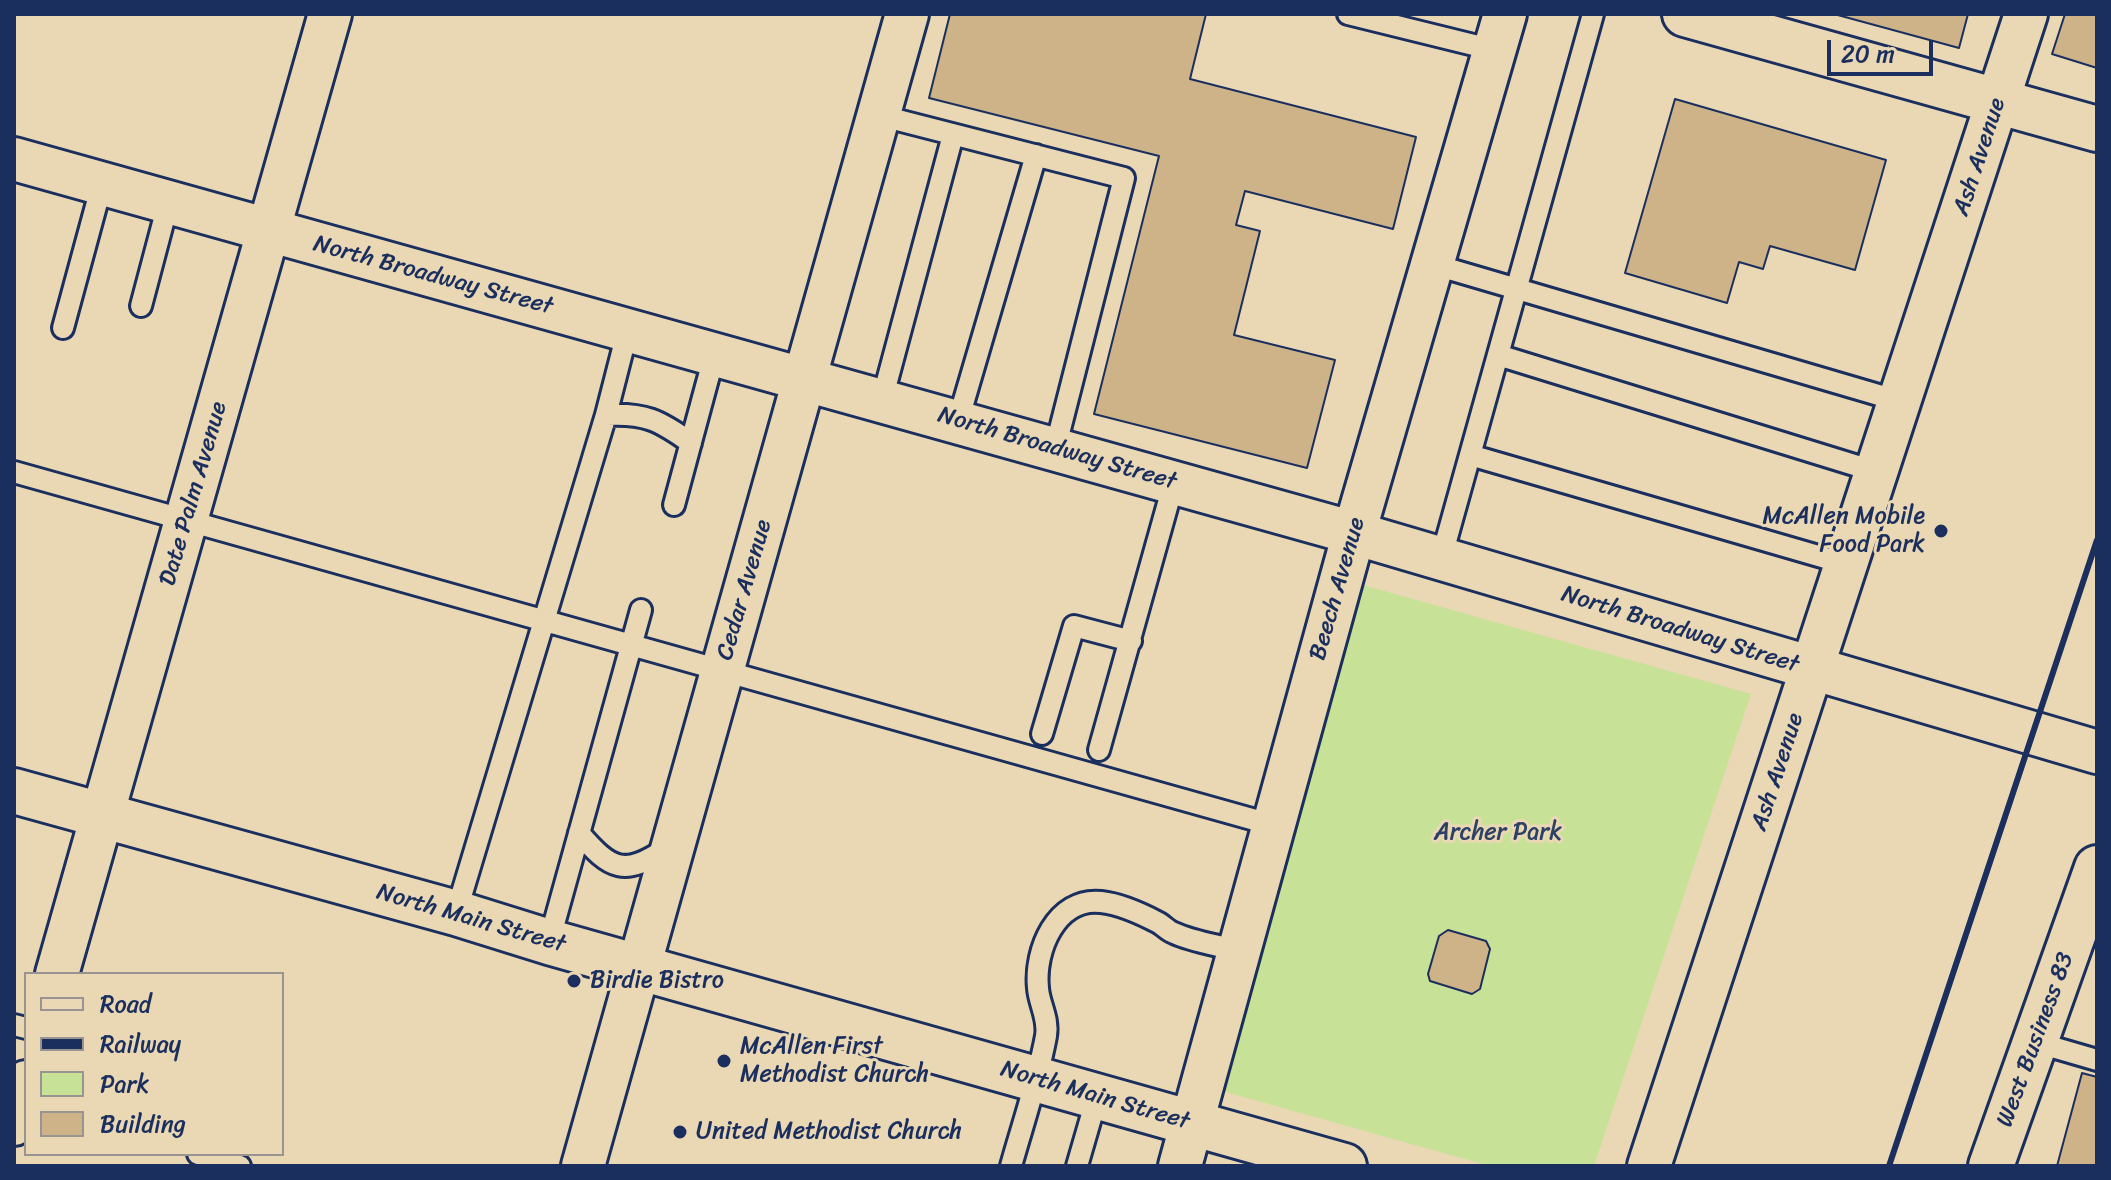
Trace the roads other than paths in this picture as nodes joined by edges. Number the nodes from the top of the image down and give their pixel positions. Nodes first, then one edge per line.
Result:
1 (330, 14) edge
2 (907, 14) edge
3 (1348, 14) edge
4 (1593, 14) edge
5 (1685, 14) edge
6 (2026, 14) edge
7 (1500, 32) edge
8 (1998, 101) junction
9 (878, 115) junction
10 (2097, 129) edge
11 (953, 135) junction
12 (1036, 155) junction
13 (14, 159) edge
14 (102, 184) junction
15 (168, 204) junction
16 (268, 231) junction
17 (1432, 264) junction
18 (1516, 289) junction
19 (141, 306) dead end
20 (63, 328) dead end
21 (628, 329) junction
22 (715, 353) junction
23 (1498, 355) junction
24 (805, 378) junction
25 (882, 400) junction
26 (1899, 401) junction
27 (606, 415) junction
28 (958, 421) junction
29 (691, 443) junction
30 (1055, 449) junction
31 (1470, 455) junction
32 (14, 472) edge
33 (1877, 472) junction
34 (1174, 482) junction
35 (674, 505) dead end
36 (186, 522) junction
37 (1354, 533) junction
38 (1441, 559) junction
39 (1846, 564) junction
40 (641, 610) dead end
41 (543, 621) junction
42 (1131, 641) junction
43 (632, 645) junction
44 (1812, 669) junction
45 (723, 670) junction
46 (1042, 734) dead end
47 (1099, 750) dead end
48 (2097, 752) edge
49 (14, 791) edge
50 (102, 816) junction
51 (1273, 825) junction
52 (579, 833) junction
53 (674, 844) junction
54 (2097, 868) edge
55 (456, 913) junction
56 (549, 942) junction
57 (1239, 951) junction
58 (639, 967) junction
59 (58, 972) edge
60 (2035, 1042) junction
61 (2097, 1060) edge
62 (1036, 1079) junction
63 (1097, 1097) junction
64 (1192, 1123) junction
65 (205, 1156) edge
66 (1326, 1164) edge
67 (240, 1166) edge
68 (583, 1166) edge
69 (1011, 1166) edge
70 (1077, 1166) edge
71 (1180, 1166) edge
72 (1649, 1166) edge
73 (1991, 1166) edge

1 - 16 street, Date Palm Avenue
2 - 9 street, Cedar Avenue
3 - 7 lane
4 - 18 lane
5 - 8 street
6 - 8 street, Ash Avenue
7 - 17 street, Beech Avenue
8 - 10 street
8 - 26 street, Ash Avenue
9 - 11 lane
9 - 24 street, Cedar Avenue
11 - 12 lane
11 - 25 lane
12 - 28 lane
12 - 30 lane
13 - 14 street, North Broadway Street
14 - 15 street, North Broadway Street
14 - 20 lane
15 - 16 street, North Broadway Street
15 - 19 lane
16 - 21 street, North Broadway Street
16 - 36 street, Date Palm Avenue
17 - 18 lane
17 - 37 street, Beech Avenue
18 - 23 lane
18 - 26 lane
21 - 22 street, North Broadway Street
21 - 27 lane
22 - 24 street, North Broadway Street
22 - 29 lane
23 - 31 lane
23 - 33 lane
24 - 25 street, North Broadway Street
24 - 45 street, Cedar Avenue
25 - 28 street, North Broadway Street
26 - 33 street, Ash Avenue
27 - 29 lane
27 - 41 lane
28 - 30 street, North Broadway Street
29 - 35 lane
30 - 34 street, North Broadway Street
31 - 38 lane
31 - 39 lane
32 - 36 lane
33 - 39 street, Ash Avenue
34 - 37 street, North Broadway Street
34 - 42 lane
36 - 41 lane
36 - 50 street, Date Palm Avenue
37 - 38 street, North Broadway Street
37 - 51 street, Beech Avenue
38 - 44 street, North Broadway Street
39 - 44 street, Ash Avenue
40 - 43 lane
41 - 43 lane
41 - 55 lane
42 - 46 lane
42 - 47 lane
43 - 45 lane
43 - 52 lane
44 - 48 street, North Broadway Street
44 - 72 street, Ash Avenue
45 - 51 lane
45 - 53 street, Cedar Avenue
49 - 50 street, North Main Street
50 - 55 street, North Main Street
50 - 59 street, Date Palm Avenue
51 - 57 street, Beech Avenue
52 - 53 lane
52 - 56 lane
53 - 58 street, Cedar Avenue
54 - 60 street, West Business 83
55 - 56 street, North Main Street
56 - 58 street, North Main Street
57 - 62 lane
57 - 64 street, Beech Avenue
58 - 62 street, North Main Street
58 - 68 street, Cedar Avenue
60 - 61 lane
60 - 73 street, West Business 83
62 - 63 street, North Main Street
62 - 69 lane
63 - 64 street, North Main Street
63 - 70 lane
64 - 66 street, North Main Street
64 - 71 street, Beech Avenue
65 - 67 lane

